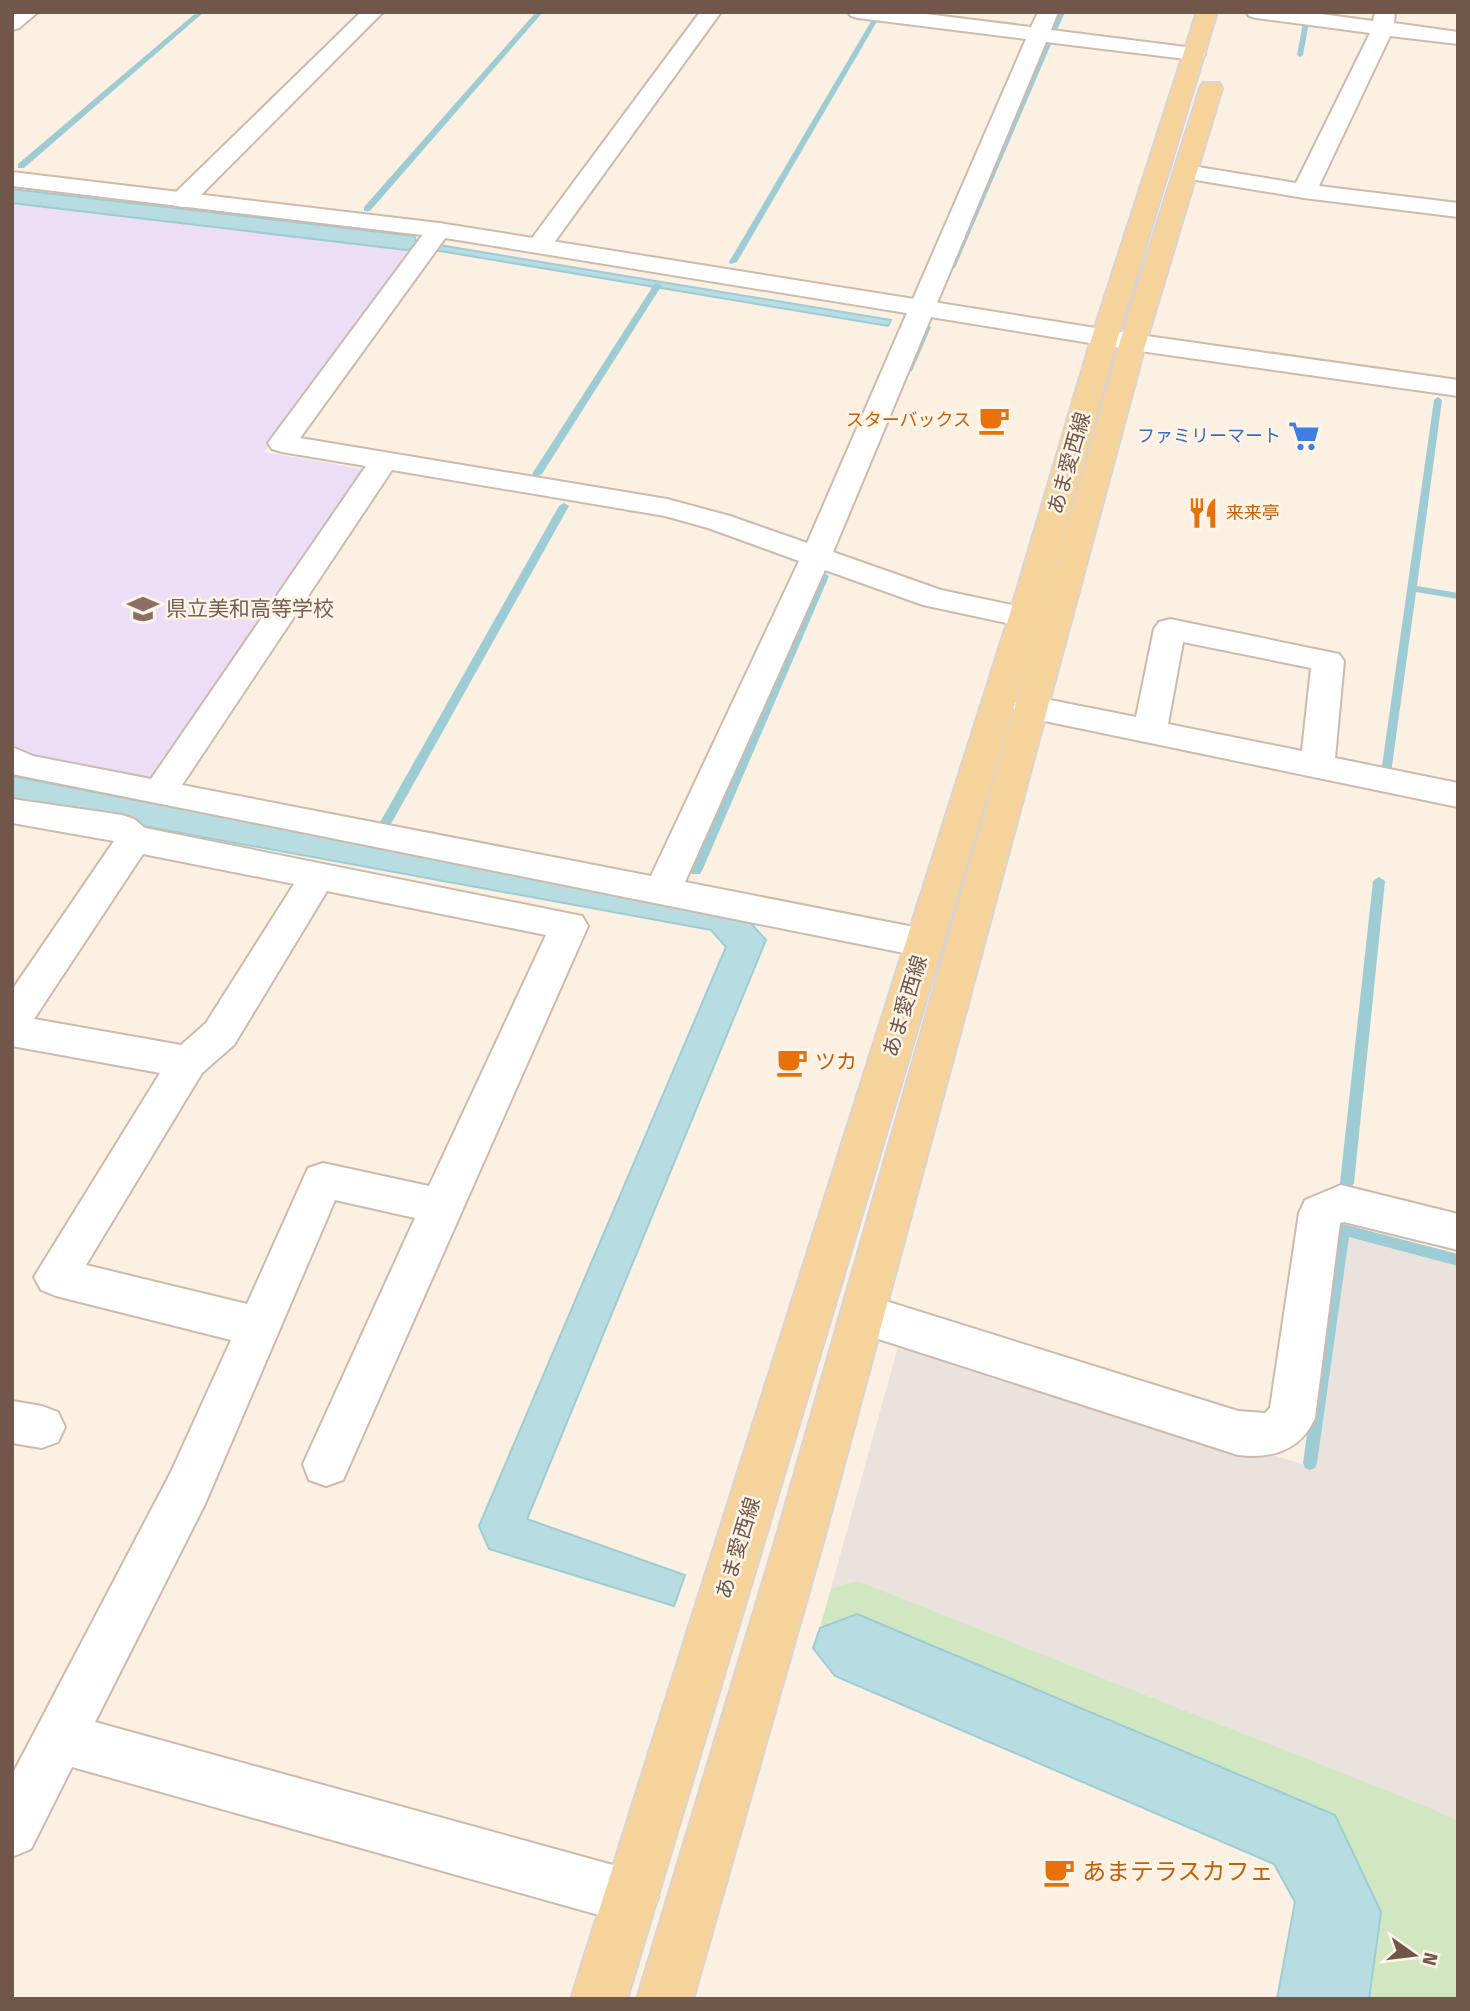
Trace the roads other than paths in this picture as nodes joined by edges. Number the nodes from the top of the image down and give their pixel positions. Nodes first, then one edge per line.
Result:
1 (27, 12) edge
2 (373, 12) edge
3 (711, 12) edge
4 (858, 12) edge
5 (1048, 12) edge
6 (1207, 12) edge
7 (1233, 12) edge
8 (1256, 12) edge
9 (1384, 20) edge
10 (12, 24) edge
11 (1037, 34) junction
12 (1458, 38) edge
13 (1194, 54) junction
14 (1186, 172) junction
15 (12, 179) edge
16 (1304, 191) junction
17 (182, 200) junction
18 (1458, 210) edge
19 (439, 230) junction
20 (539, 246) junction
21 (921, 307) junction
22 (1119, 339) junction
23 (1458, 388) edge
24 (384, 460) junction
25 (816, 556) junction
26 (1025, 617) junction
27 (1030, 707) junction
28 (1150, 731) junction
29 (12, 759) edge
30 (1317, 765) junction
31 (159, 793) junction
32 (1458, 795) edge
33 (12, 811) edge
34 (134, 839) junction
35 (318, 876) junction
36 (662, 892) junction
37 (924, 943) junction
38 (12, 1021) edge
39 (12, 1031) edge
40 (188, 1062) junction
41 (441, 1206) junction
42 (1458, 1232) edge
43 (863, 1314) junction
44 (259, 1327) junction
45 (326, 1464) dead end
46 (59, 1738) junction
47 (12, 1830) edge
48 (631, 1897) junction
49 (599, 1999) edge
50 (665, 1999) edge

1 - 10 street
2 - 17 street
3 - 20 street
4 - 11 street
5 - 11 street
6 - 13 main road, あま愛西線
7 - 14 main road, あま愛西線
8 - 9 street
9 - 12 street
9 - 16 street
11 - 13 street
11 - 21 street
13 - 22 main road, あま愛西線
14 - 16 street
14 - 22 main road, あま愛西線
15 - 17 street
16 - 18 street
17 - 19 street
19 - 20 street
19 - 24 street
20 - 21 street
21 - 22 street
21 - 25 street
22 - 23 street
22 - 26 main road, あま愛西線
22 - 27 main road, あま愛西線
24 - 25 street
24 - 31 street
25 - 26 street
25 - 36 street
26 - 37 main road, あま愛西線
27 - 28 street
27 - 43 main road, あま愛西線
28 - 30 street
28 - 30 street
29 - 31 street
30 - 32 street
31 - 36 street
33 - 34 street
34 - 35 street
34 - 38 street
35 - 40 street
35 - 41 street
36 - 37 street
37 - 48 main road, あま愛西線
39 - 40 street
40 - 44 street
41 - 44 street
41 - 45 street
42 - 43 street
43 - 50 main road, あま愛西線
44 - 46 street
46 - 47 street
46 - 48 street
48 - 49 main road, あま愛西線

